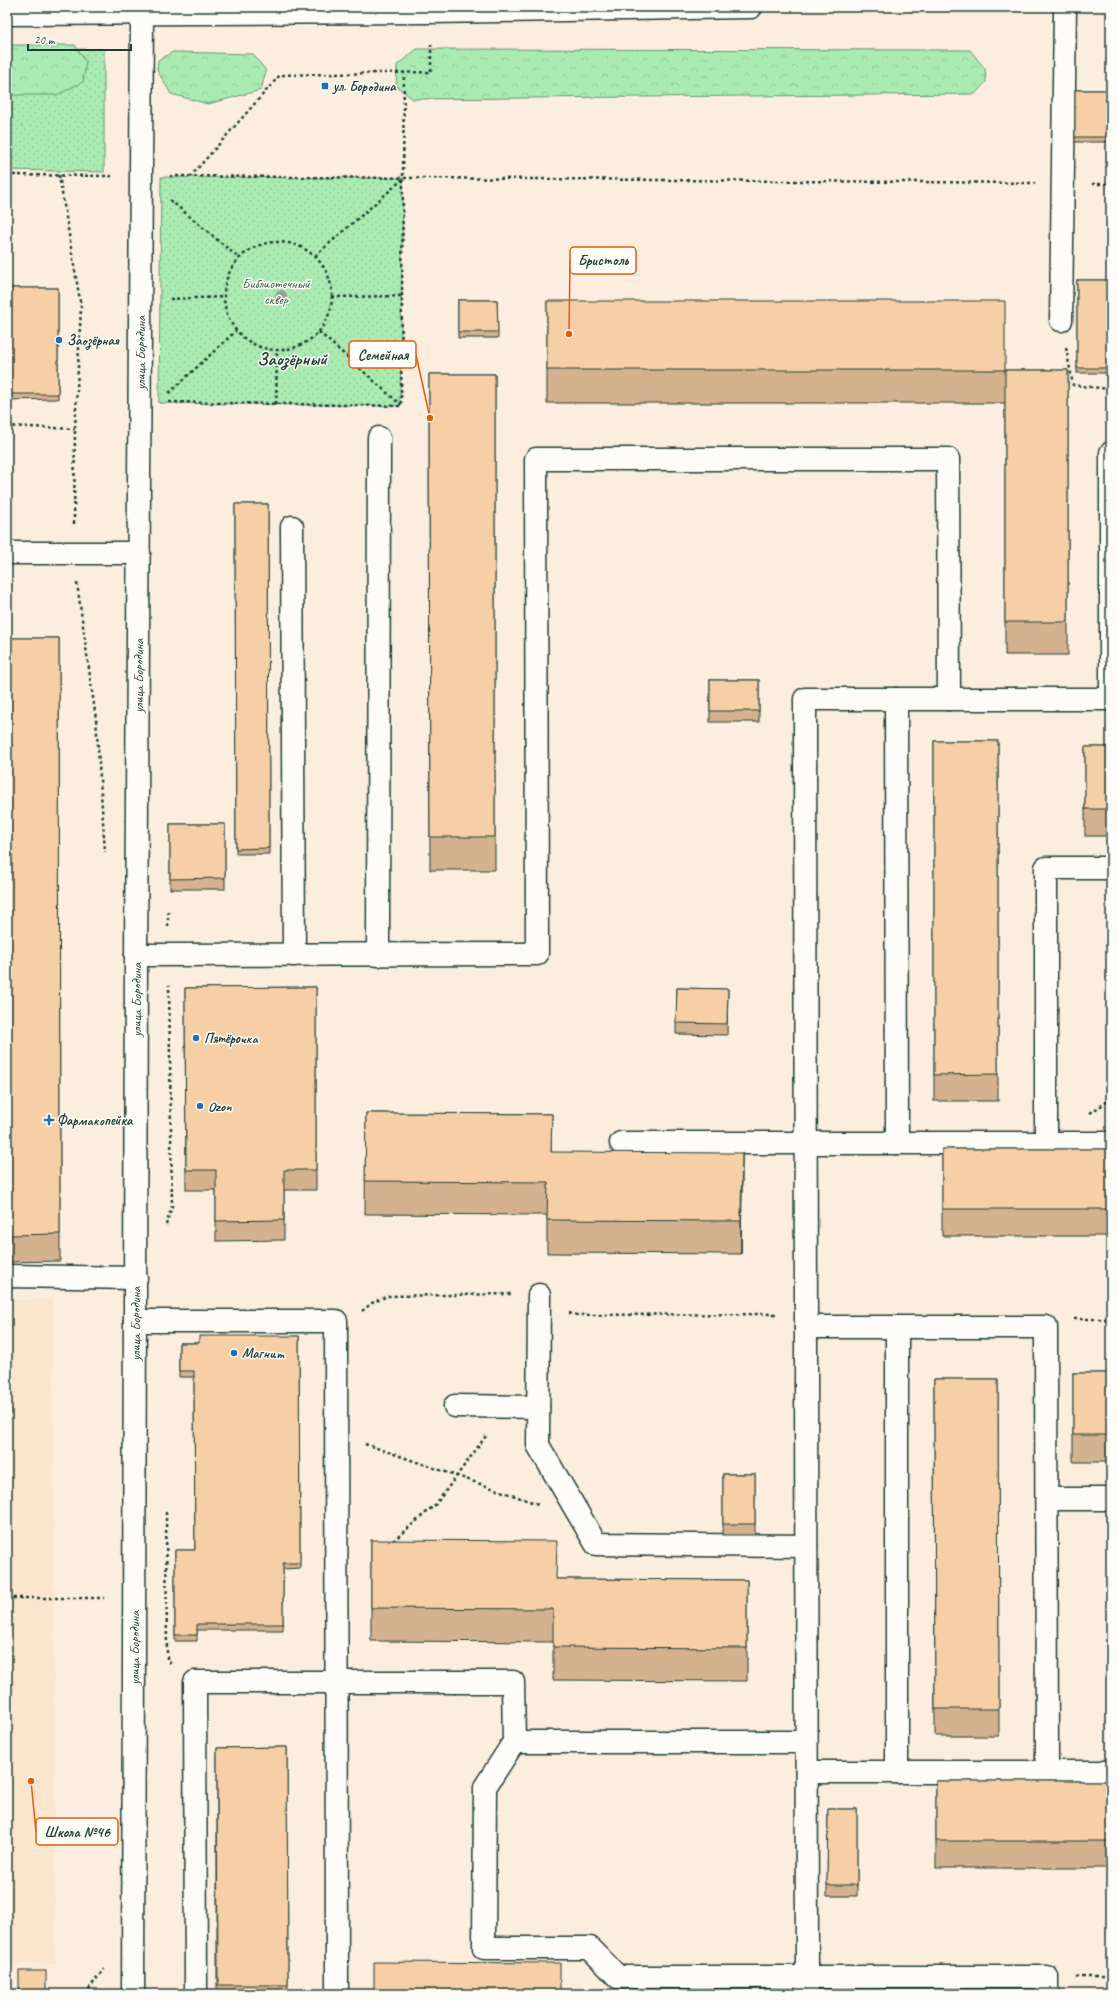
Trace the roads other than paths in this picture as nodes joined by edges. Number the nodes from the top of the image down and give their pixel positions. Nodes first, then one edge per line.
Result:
1 (751, 7) edge
2 (1065, 7) edge
3 (142, 11) edge
4 (7, 14) edge
5 (1061, 320) road end
6 (378, 438) dead end
7 (1111, 453) edge
8 (292, 527) dead end
9 (7, 553) edge
10 (139, 553) junction
11 (896, 699) junction
12 (949, 699) junction
13 (1111, 699) edge
14 (1111, 868) edge
15 (294, 954) junction
16 (136, 955) junction
17 (378, 955) junction
18 (621, 1143) dead end
19 (806, 1143) junction
20 (897, 1143) junction
21 (1046, 1143) junction
22 (1111, 1143) edge
23 (7, 1276) edge
24 (136, 1278) junction
25 (539, 1295) dead end
26 (135, 1321) junction
27 (806, 1327) junction
28 (897, 1327) junction
29 (455, 1406) dead end
30 (538, 1407) junction
31 (1047, 1499) junction
32 (1111, 1499) edge
33 (806, 1546) junction
34 (336, 1682) junction
35 (514, 1742) junction
36 (806, 1742) junction
37 (807, 1772) junction
38 (897, 1772) junction
39 (1047, 1772) junction
40 (1111, 1772) edge
41 (807, 1986) edge
42 (899, 1986) edge
43 (1047, 1986) edge
44 (133, 1994) edge
45 (196, 1994) edge
46 (337, 1994) edge

1 - 3 street
2 - 5 street
3 - 4 street
3 - 10 street, улица Бородина
6 - 17 street
7 - 13 street
8 - 15 street
9 - 10 street
10 - 16 street, улица Бородина
11 - 12 street
11 - 19 street
11 - 20 street
12 - 13 street
12 - 17 street
14 - 21 street
15 - 16 street
15 - 17 street
16 - 24 street, улица Бородина
18 - 19 street
19 - 20 street
19 - 27 street
20 - 21 street
21 - 22 street
23 - 24 street
24 - 26 street, улица Бородина
25 - 30 street
26 - 34 street
26 - 44 street, улица Бородина
27 - 28 street
27 - 33 street
28 - 31 street
28 - 38 street
29 - 30 street
30 - 33 street
31 - 32 street
31 - 39 street
33 - 36 street
34 - 35 street
34 - 45 street
34 - 46 street
35 - 36 street
35 - 41 street
36 - 37 street
37 - 38 street
37 - 41 street
38 - 39 street
39 - 40 street
41 - 42 street
42 - 43 street

